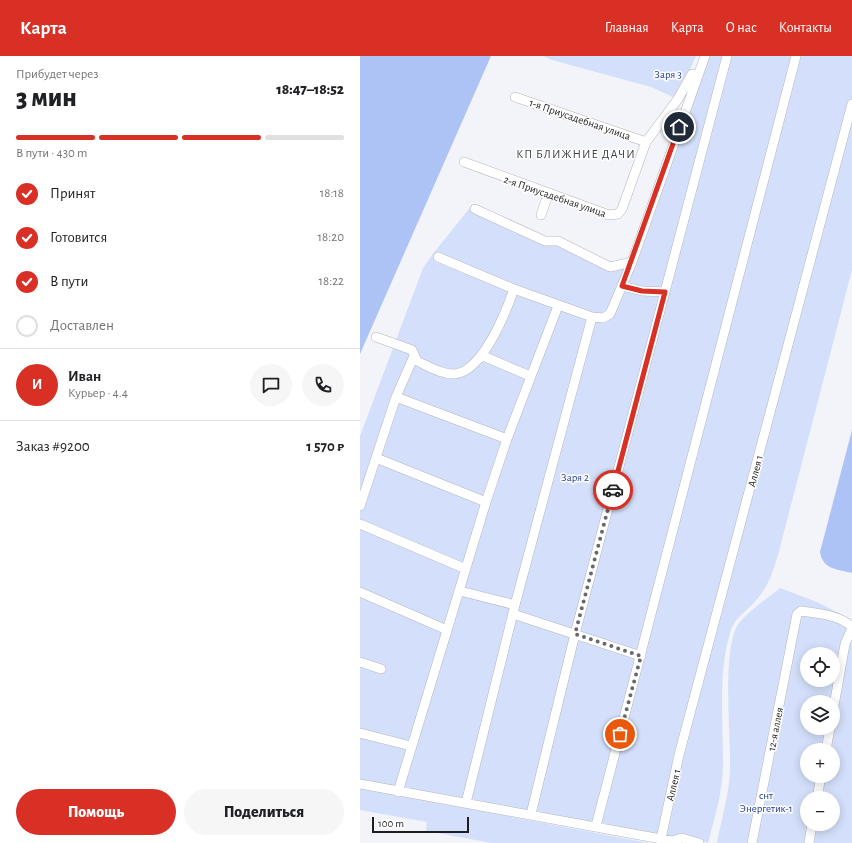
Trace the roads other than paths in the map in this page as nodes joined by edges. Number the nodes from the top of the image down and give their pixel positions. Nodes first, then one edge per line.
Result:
1 (699, 56) edge
2 (705, 56) edge
3 (727, 56) edge
4 (796, 56) edge
5 (515, 96) dead end
6 (852, 104) edge
7 (646, 142) junction
8 (464, 162) dead end
9 (548, 194) junction
10 (475, 209) dead end
11 (541, 215) dead end
12 (438, 257) dead end
13 (632, 262) junction
14 (622, 286) junction
15 (514, 289) junction
16 (665, 292) junction
17 (558, 306) junction
18 (592, 317) junction
19 (376, 337) dead end
20 (414, 356) junction
21 (476, 360) junction
22 (530, 376) junction
23 (396, 397) junction
24 (507, 439) junction
25 (376, 458) junction
26 (486, 502) junction
27 (360, 506) edge
28 (360, 524) edge
29 (466, 569) junction
30 (460, 591) junction
31 (360, 592) edge
32 (514, 610) junction
33 (852, 627) edge
34 (448, 630) junction
35 (575, 634) junction
36 (641, 656) junction
37 (360, 662) edge
38 (381, 669) dead end
39 (836, 695) edge
40 (360, 733) edge
41 (411, 746) junction
42 (360, 784) edge
43 (398, 792) junction
44 (466, 803) junction
45 (531, 814) junction
46 (596, 826) junction
47 (811, 831) edge
48 (661, 839) junction
49 (699, 843) edge
50 (752, 843) edge
51 (808, 843) edge

1 - 7 street
2 - 13 street
3 - 16 street
4 - 36 street
5 - 7 street, 1-я Приусадебная улица
6 - 48 street, Аллея 1
7 - 9 street, 2-я Приусадебная улица
8 - 9 street, 2-я Приусадебная улица
9 - 11 street
10 - 13 street
12 - 15 street
13 - 14 street
14 - 16 street
14 - 18 street
15 - 17 street
15 - 21 street
16 - 35 street
17 - 18 street
17 - 22 street
18 - 32 street
19 - 20 street
20 - 21 street
20 - 23 street
21 - 22 street
22 - 24 street
23 - 24 street
23 - 25 street
24 - 26 street
25 - 26 street
25 - 27 street
26 - 29 street
28 - 29 street
29 - 30 street
30 - 32 street
30 - 34 street
31 - 34 street
32 - 35 street
32 - 44 street
33 - 39 street
33 - 50 street, 12-я аллея
34 - 41 street
35 - 36 street
35 - 45 street
36 - 46 street
37 - 38 street
40 - 41 street
41 - 43 street
42 - 43 street
43 - 44 street
44 - 45 street
45 - 46 street
46 - 48 street
47 - 51 street
48 - 49 street

